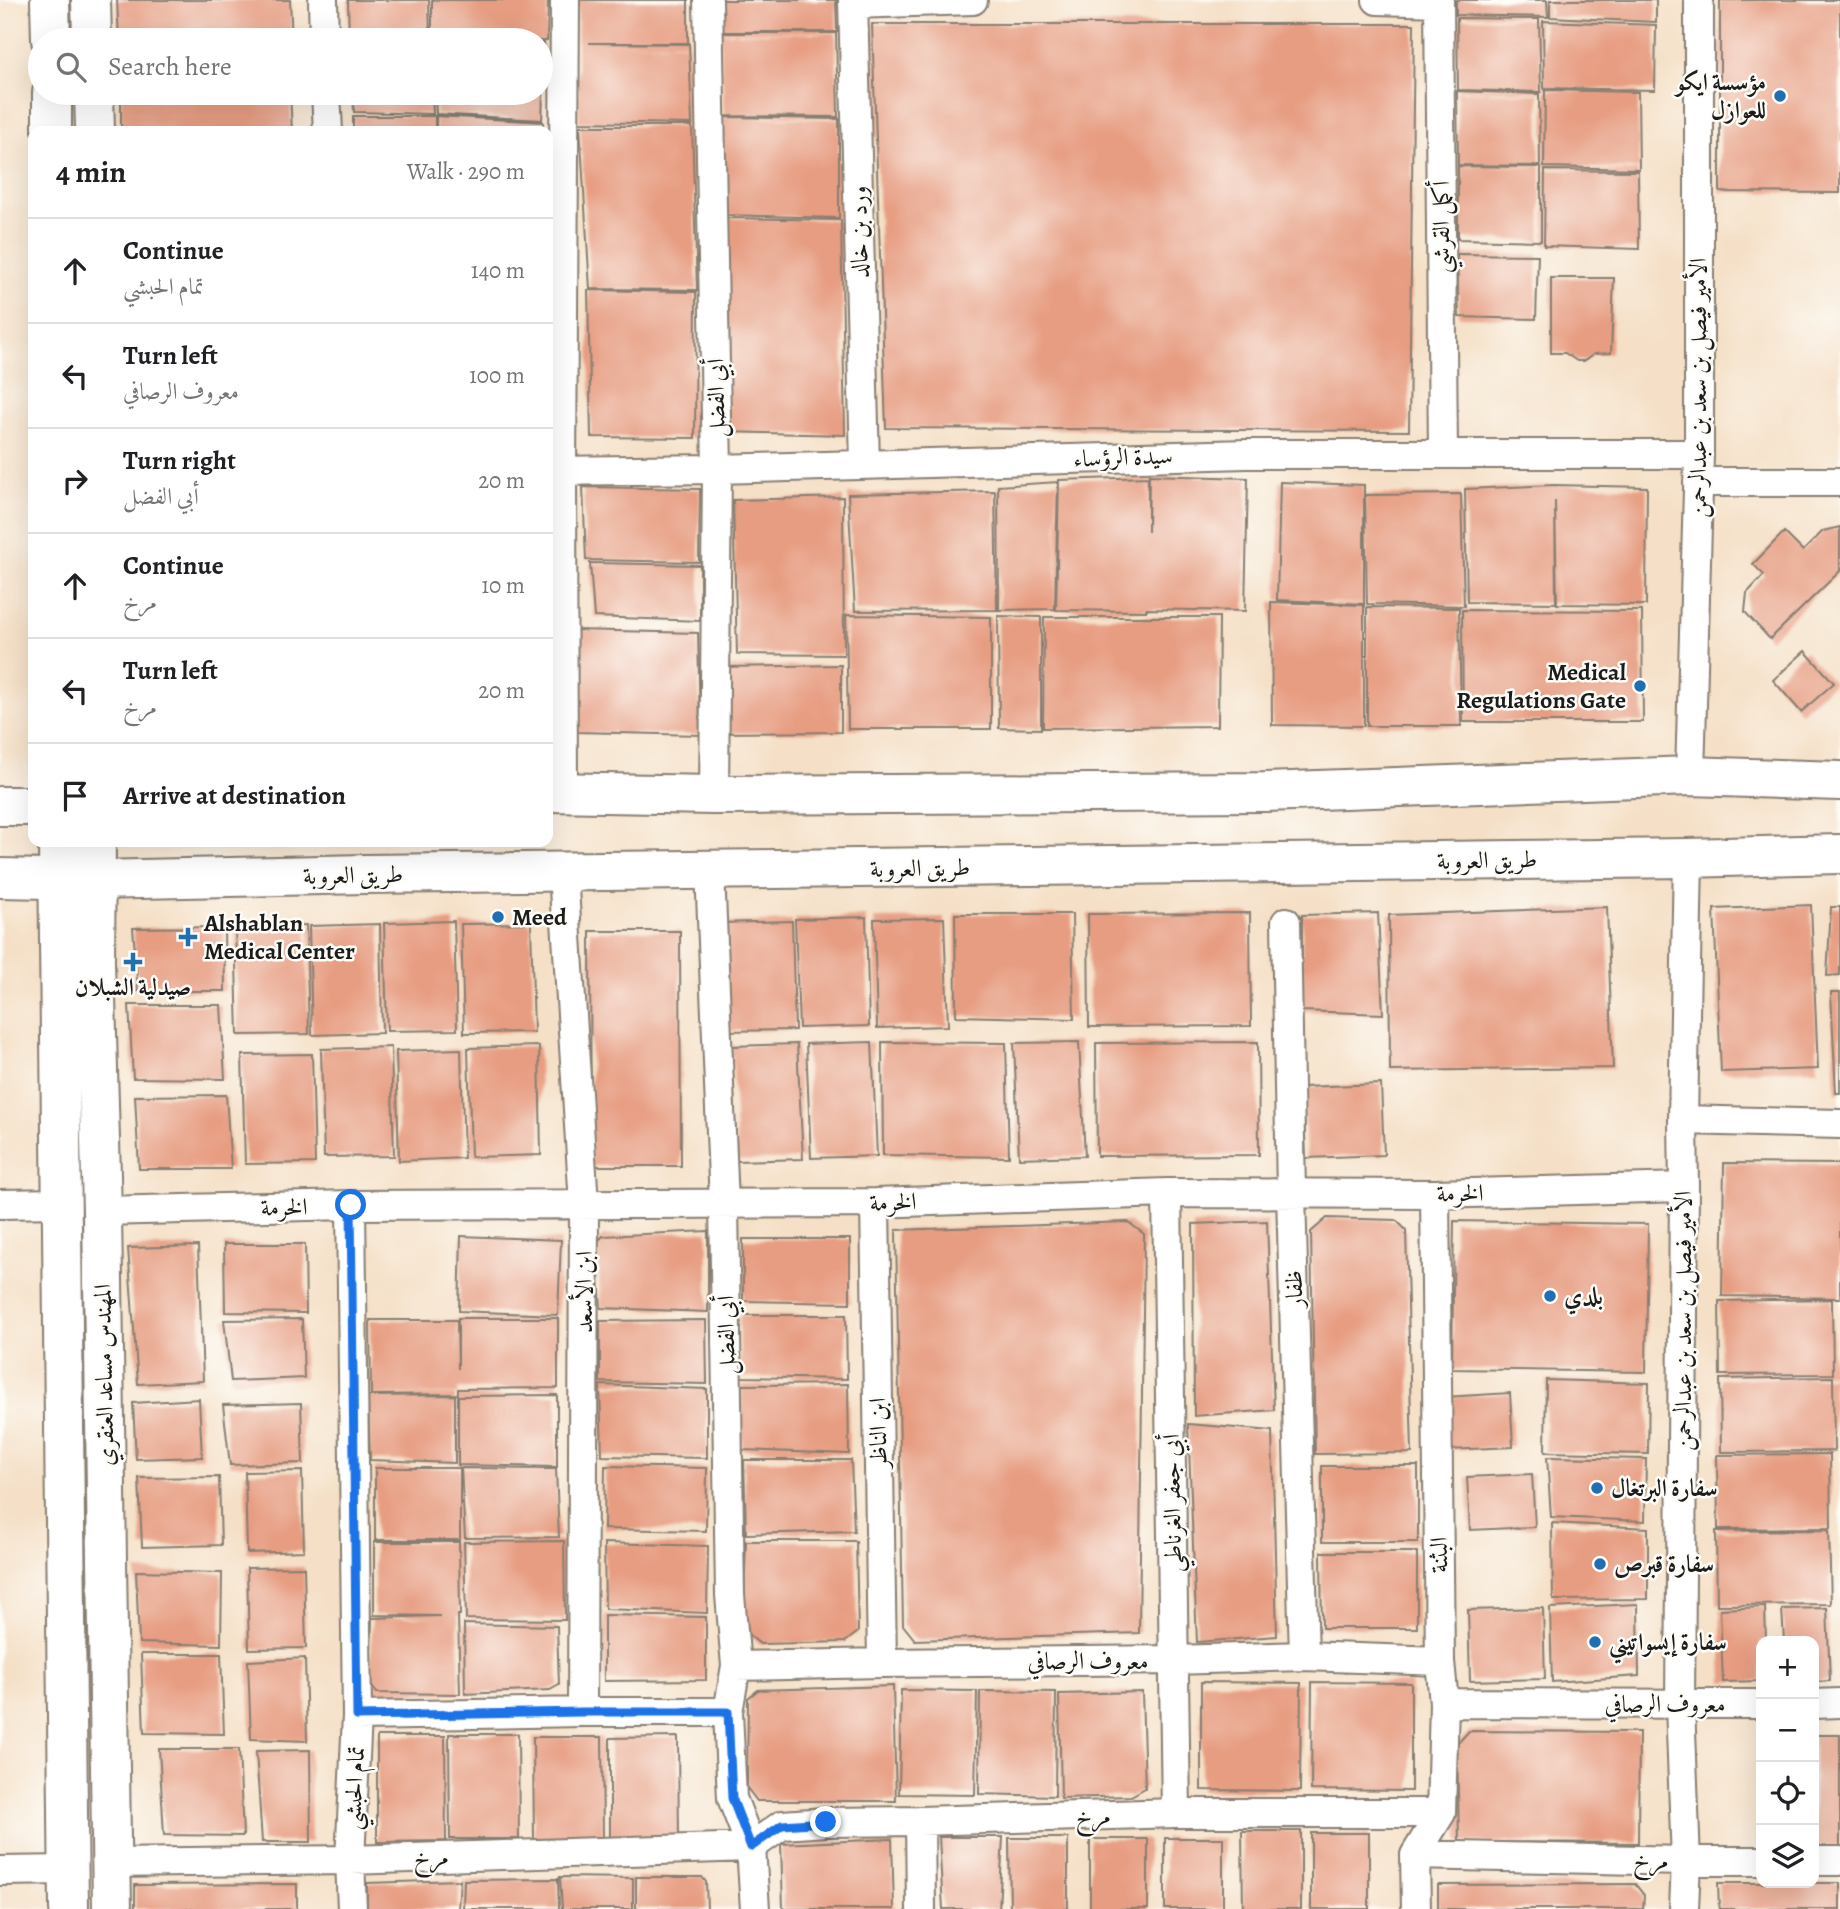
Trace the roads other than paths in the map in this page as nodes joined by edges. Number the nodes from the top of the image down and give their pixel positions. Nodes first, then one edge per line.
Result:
1 (50, 0) edge
2 (91, 0) edge
3 (323, 0) edge
4 (565, 0) edge
5 (709, 0) edge
6 (973, 0) edge
7 (1377, 0) edge
8 (1699, 0) edge
9 (1439, 1) edge
10 (853, 2) edge
11 (51, 28) edge
12 (92, 28) edge
13 (324, 28) edge
14 (51, 105) edge
15 (94, 105) edge
16 (327, 105) edge
17 (52, 126) edge
18 (95, 126) edge
19 (328, 126) edge
20 (1443, 454) junction
21 (1699, 454) junction
22 (865, 464) junction
23 (718, 469) junction
24 (555, 471) edge
25 (1698, 482) junction
26 (1840, 482) edge
27 (1690, 776) junction
28 (1840, 781) edge
29 (555, 792) edge
30 (714, 795) junction
31 (0, 806) edge
32 (28, 806) edge
33 (61, 847) edge
34 (93, 847) edge
35 (1840, 854) edge
36 (1688, 858) junction
37 (710, 871) junction
38 (563, 873) junction
39 (0, 878) edge
40 (77, 879) junction
41 (1286, 922) dead end
42 (1683, 1121) junction
43 (1840, 1124) edge
44 (1684, 1187) junction
45 (1167, 1193) junction
46 (1291, 1194) junction
47 (1435, 1194) junction
48 (62, 1203) junction
49 (875, 1203) junction
50 (584, 1204) junction
51 (724, 1204) junction
52 (0, 1205) edge
53 (351, 1205) junction
54 (102, 1212) junction
55 (1304, 1656) junction
56 (1174, 1660) junction
57 (1440, 1661) junction
58 (882, 1663) junction
59 (736, 1666) junction
60 (1444, 1703) junction
61 (1840, 1703) edge
62 (1756, 1704) edge
63 (1819, 1704) edge
64 (1680, 1705) junction
65 (582, 1712) junction
66 (728, 1712) junction
67 (357, 1716) junction
68 (1176, 1813) junction
69 (1441, 1813) junction
70 (920, 1821) junction
71 (751, 1847) junction
72 (1415, 1855) junction
73 (350, 1860) junction
74 (1686, 1861) junction
75 (1756, 1861) edge
76 (1819, 1861) edge
77 (1840, 1861) edge
78 (112, 1863) junction
79 (69, 1870) junction
80 (0, 1871) edge
81 (69, 1909) edge
82 (112, 1909) edge
83 (352, 1909) edge
84 (755, 1909) edge
85 (921, 1909) edge
86 (1416, 1909) edge
87 (1684, 1909) edge

1 - 11 main road
2 - 12 main road
3 - 13 street
4 - 24 street
5 - 23 street, أبي الفضل
6 - 10 street
7 - 9 street
8 - 21 street, الأمير فيصل بن سعد بن عبدالرحمن
9 - 20 street, أكمل القرشي
10 - 22 street, ورد بن خالد
14 - 17 main road
15 - 18 main road
16 - 19 street
20 - 21 street, سيدة الرؤساء
20 - 22 street, سيدة الرؤساء
21 - 25 street, الأمير فيصل بن سعد بن عبدالرحمن
22 - 23 street, سيدة الرؤساء
23 - 24 street, سيدة الرؤساء
23 - 30 street, أبي الفضل
24 - 29 street
25 - 26 street
25 - 27 street, الأمير فيصل بن سعد بن عبدالرحمن
27 - 28 main road
27 - 30 main road
29 - 30 main road
31 - 32 main road
33 - 40 main road, المهندس مساعد العنقري
34 - 40 main road, المهندس مساعد العنقري
35 - 36 main road, طريق العروبة
36 - 37 main road, طريق العروبة
36 - 42 street, الأمير فيصل بن سعد بن عبدالرحمن
37 - 38 main road, طريق العروبة
37 - 51 street, أبي الفضل
38 - 40 main road, طريق العروبة
38 - 50 street, ابن الأسعد
39 - 40 main road, طريق العروبة
40 - 48 main road, المهندس مساعد العنقري
40 - 54 main road, المهندس مساعد العنقري
41 - 46 street, ظفار
42 - 43 street
42 - 44 street, الأمير فيصل بن سعد بن عبدالرحمن
44 - 47 street, الخرمة
44 - 64 street, الأمير فيصل بن سعد بن عبدالرحمن
45 - 46 street, الخرمة
45 - 49 street, الخرمة
45 - 56 street, أبي جعفر الغرناطي
46 - 47 street, الخرمة
46 - 55 street, ظفار
47 - 57 street, البثنة
48 - 52 street
48 - 79 main road, المهندس مساعد العنقري
49 - 51 street, الخرمة
49 - 58 street, ابن الناظر
50 - 51 street, الخرمة
50 - 53 street, الخرمة
50 - 65 street, ابن الأسعد
51 - 59 street, أبي الفضل
53 - 54 street, الخرمة
53 - 67 street, تمام الحبشي
54 - 78 main road, المهندس مساعد العنقري
55 - 56 street, معروف الرصافي
55 - 57 street, معروف الرصافي
56 - 58 street, معروف الرصافي
56 - 68 street, أبي جعفر الغرناطي
57 - 60 street, البثنة
58 - 59 street, معروف الرصافي
59 - 66 street, أبي الفضل
60 - 64 street, معروف الرصافي
60 - 69 street, البثنة
61 - 63 street
62 - 64 street, معروف الرصافي
64 - 74 street, الأمير فيصل بن سعد بن عبدالرحمن
65 - 66 street
65 - 67 street
66 - 71 street, أبي الفضل
67 - 73 street, تمام الحبشي
68 - 69 street, مرخ
68 - 70 street, مرخ
69 - 72 street
70 - 71 street, مرخ
70 - 85 street
71 - 73 street, مرخ
71 - 84 street
72 - 74 street, مرخ
72 - 86 street
73 - 78 street, مرخ
73 - 83 street, تمام الحبشي
74 - 75 street, مرخ
74 - 87 street, الأمير فيصل بن سعد بن عبدالرحمن
76 - 77 street
78 - 82 main road, المهندس مساعد العنقري
79 - 80 street
79 - 81 main road, المهندس مساعد العنقري

